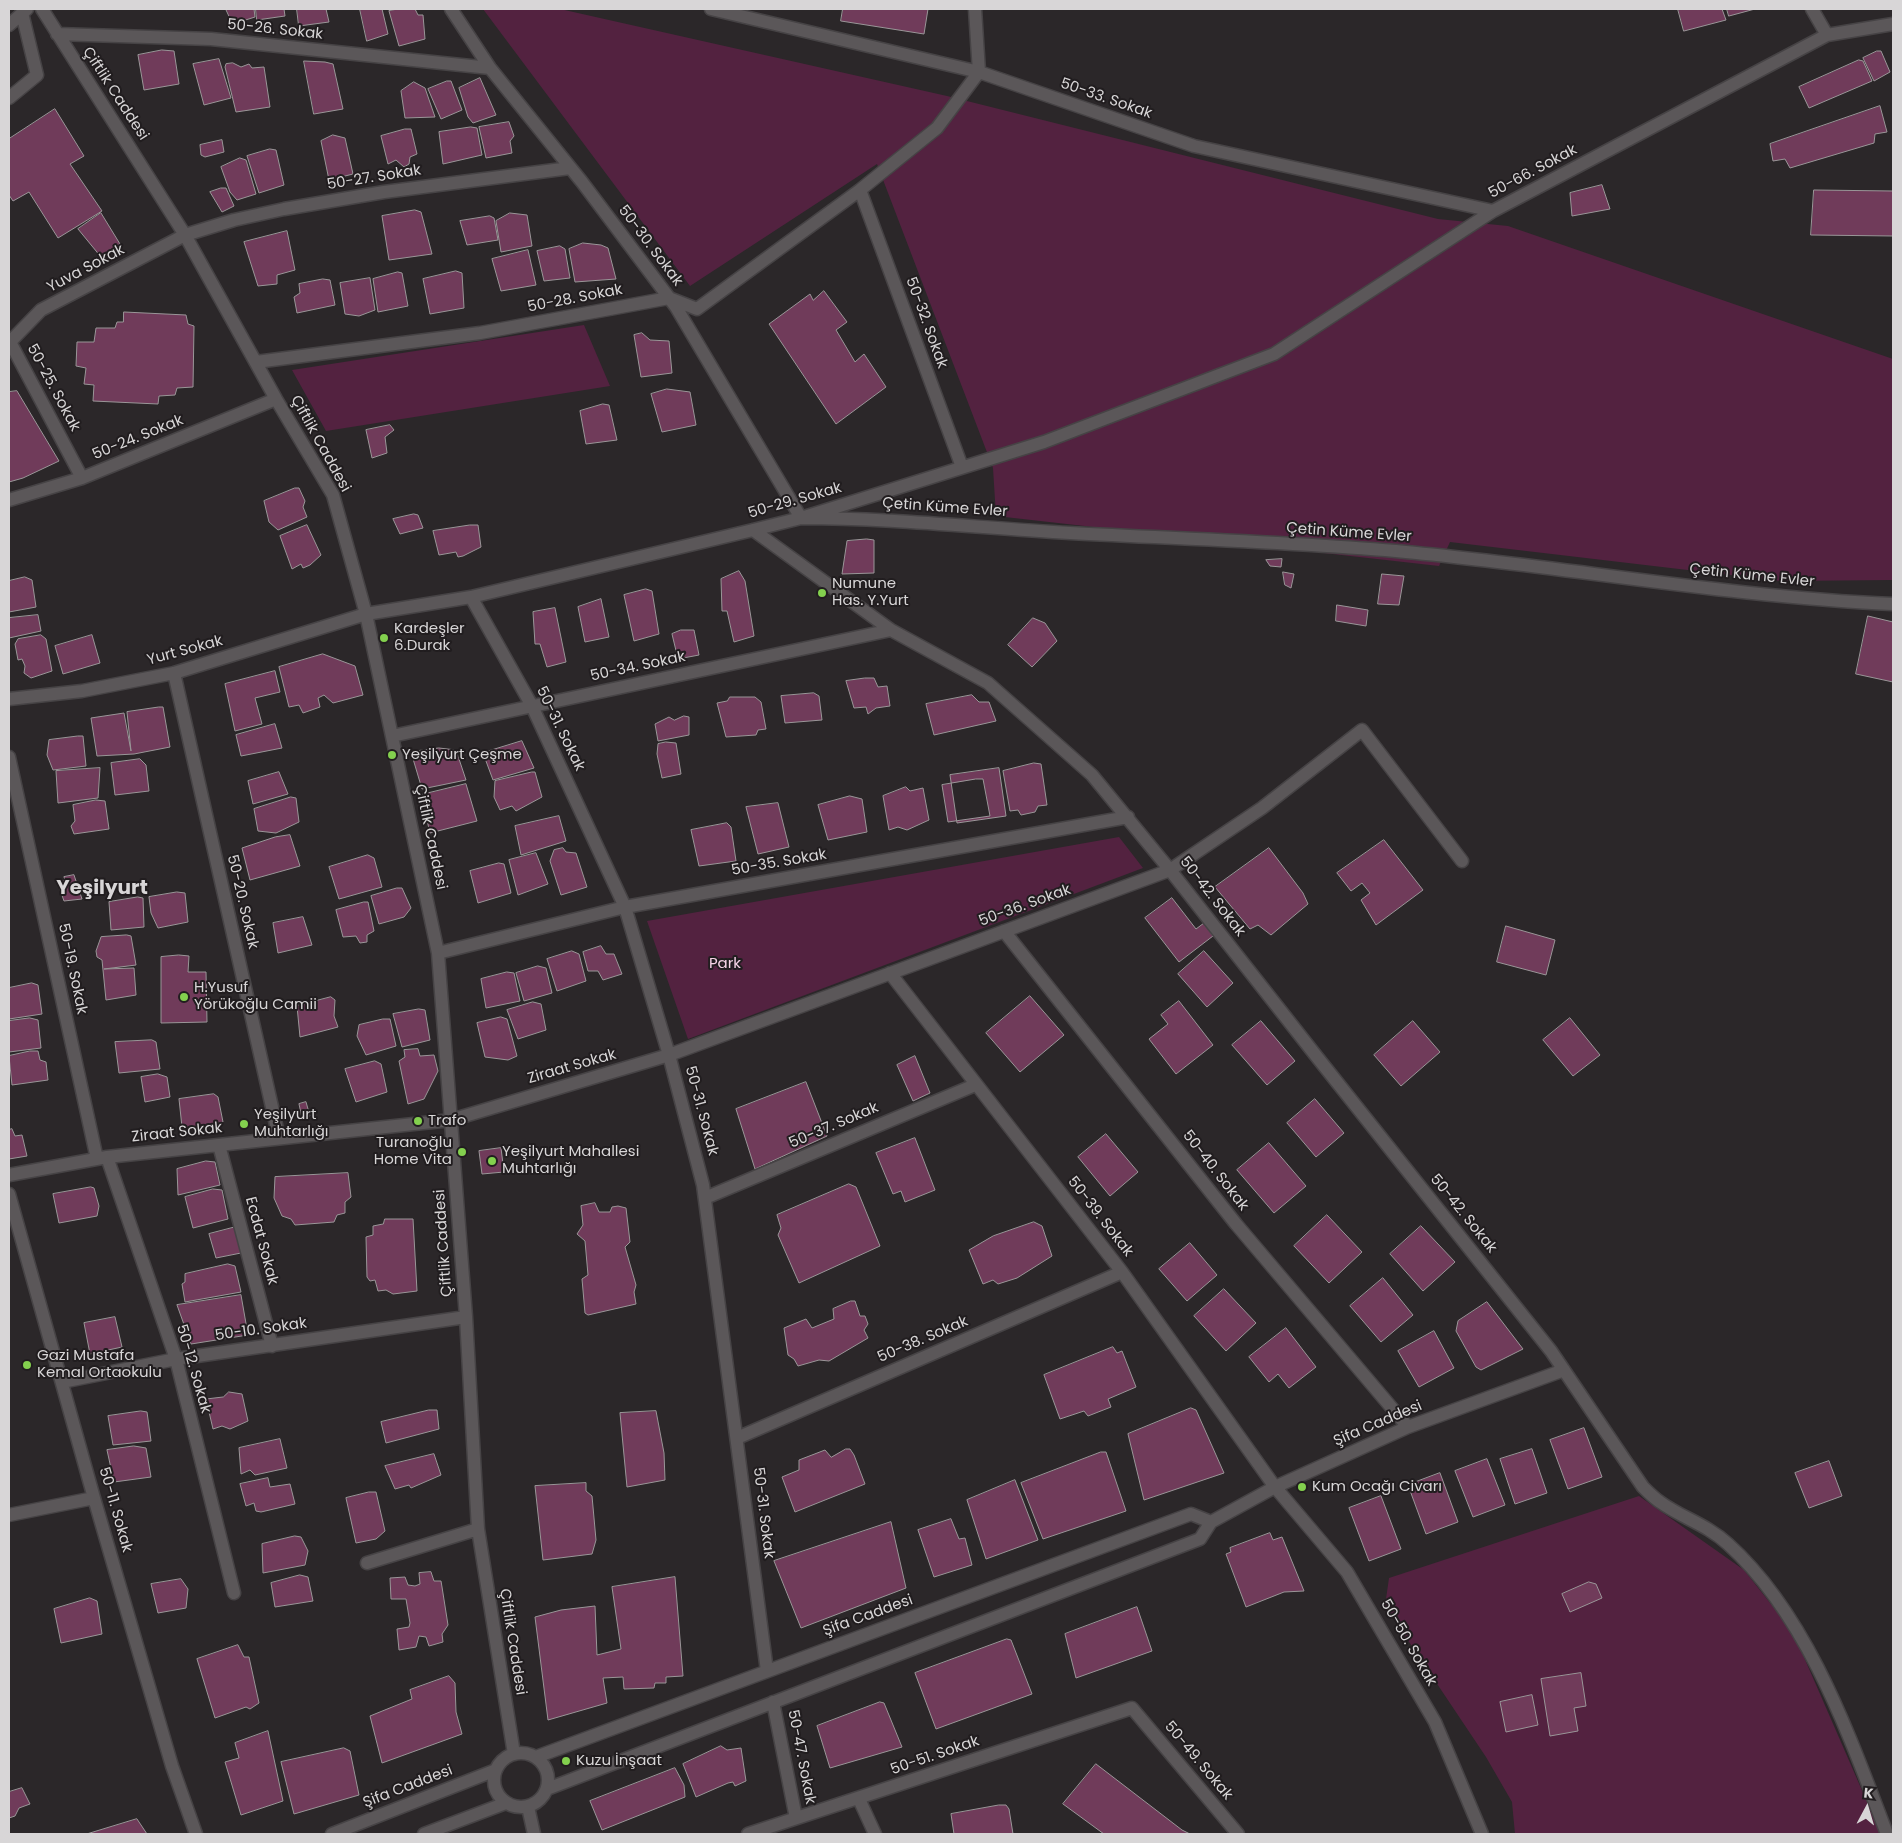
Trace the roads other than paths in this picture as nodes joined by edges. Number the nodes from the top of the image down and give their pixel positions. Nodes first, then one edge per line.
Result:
1 (42, 9) edge
2 (451, 9) edge
3 (711, 9) edge
4 (975, 9) edge
5 (1812, 9) edge
6 (25, 11) edge
7 (1893, 24) edge
8 (9, 25) edge
9 (57, 34) junction
10 (1827, 35) junction
11 (490, 68) junction
12 (979, 72) junction
13 (9, 98) edge
14 (570, 168) junction
15 (860, 190) junction
16 (1493, 211) junction
17 (185, 235) junction
18 (669, 298) junction
19 (9, 342) edge
20 (256, 362) junction
21 (1220, 375) joint
22 (276, 399) junction
23 (962, 467) junction
24 (82, 478) junction
25 (9, 500) edge
26 (801, 518) junction
27 (753, 530) junction
28 (471, 597) junction
29 (1893, 604) edge
30 (366, 614) junction
31 (891, 630) junction
32 (174, 673) junction
33 (9, 699) edge
34 (532, 706) junction
35 (392, 736) junction
36 (9, 757) edge
37 (1128, 817) junction
38 (1462, 861) dead end
39 (1170, 870) junction
40 (625, 907) junction
41 (1004, 931) junction
42 (438, 953) junction
43 (890, 973) junction
44 (669, 1056) junction
45 (975, 1085) junction
46 (451, 1120) junction
47 (279, 1138) junction
48 (219, 1145) junction
49 (102, 1158) junction
50 (9, 1175) edge
51 (9, 1194) edge
52 (705, 1198) junction
53 (1122, 1272) junction
54 (466, 1318) junction
55 (272, 1346) junction
56 (176, 1359) junction
57 (1564, 1370) junction
58 (62, 1382) junction
59 (1408, 1427) junction
60 (737, 1438) junction
61 (1275, 1487) junction
62 (94, 1498) junction
63 (9, 1515) edge
64 (1210, 1522) junction
65 (478, 1529) junction
66 (367, 1563) dead end
67 (234, 1593) dead end
68 (767, 1671) junction
69 (773, 1702) junction
70 (1132, 1708) joint
71 (514, 1754) junction
72 (536, 1757) junction
73 (496, 1770) junction
74 (548, 1789) junction
75 (859, 1799) junction
76 (506, 1803) junction
77 (528, 1807) junction
78 (796, 1818) junction
79 (196, 1834) edge
80 (332, 1834) edge
81 (424, 1834) edge
82 (534, 1834) edge
83 (748, 1834) edge
84 (875, 1834) edge
85 (1238, 1834) edge
86 (1482, 1834) edge
87 (1887, 1834) edge

1 - 9 street, Çiftlik Caddesi
2 - 11 street, 50-30. Sokak
3 - 12 street, 50-33. Sokak
4 - 12 street
5 - 10 street
6 - 8 street
6 - 13 street
7 - 10 street, 50-66. Sokak
9 - 11 street, 50-26. Sokak
9 - 17 street, Çiftlik Caddesi
10 - 16 street, 50-66. Sokak
11 - 14 street, 50-30. Sokak
12 - 15 street
12 - 16 street, 50-33. Sokak
14 - 17 street, 50-27. Sokak
14 - 18 street, 50-30. Sokak
15 - 18 street
15 - 23 street, 50-32. Sokak
16 - 21 street, 50-66. Sokak
17 - 19 street, Yuva Sokak
17 - 20 street, Çiftlik Caddesi
18 - 20 street, 50-28. Sokak
18 - 26 street, 50-30. Sokak
19 - 24 street, 50-25. Sokak
20 - 22 street, Çiftlik Caddesi
21 - 23 street, 50-29. Sokak
22 - 24 street, 50-24. Sokak
22 - 30 street, Çiftlik Caddesi
23 - 26 street, 50-29. Sokak
24 - 25 street, 50-24. Sokak
26 - 27 street, 50-29. Sokak
26 - 29 street, Çetin Küme Evler
27 - 28 street, 50-29. Sokak
27 - 31 street, 50-42. Sokak
28 - 30 street, 50-29. Sokak
28 - 34 street, 50-31. Sokak
30 - 32 street, Yurt Sokak
30 - 35 street, Çiftlik Caddesi
31 - 34 street, 50-34. Sokak
31 - 37 street, 50-42. Sokak
32 - 33 street, Yurt Sokak
32 - 47 street, 50-20. Sokak
34 - 35 street, 50-34. Sokak
34 - 40 street, 50-31. Sokak
35 - 42 street, Çiftlik Caddesi
36 - 49 street, 50-19. Sokak
37 - 39 street, 50-42. Sokak
37 - 40 street, 50-35. Sokak
38 - 39 street, 50-36. Sokak
39 - 41 street, 50-36. Sokak
39 - 57 street, 50-42. Sokak
40 - 42 street, 50-35. Sokak
40 - 44 street, 50-31. Sokak
41 - 43 street, 50-36. Sokak
41 - 59 street, 50-40. Sokak
42 - 46 street, Çiftlik Caddesi
43 - 44 street, 50-36. Sokak
43 - 45 street, 50-39. Sokak
44 - 46 street, Ziraat Sokak
44 - 52 street, 50-31. Sokak
45 - 52 street, 50-37. Sokak
45 - 53 street, 50-39. Sokak
46 - 47 street, Ziraat Sokak
46 - 54 street, Çiftlik Caddesi
47 - 48 street, Ziraat Sokak
48 - 49 street, Ziraat Sokak
48 - 55 street, Ecdat Sokak
49 - 50 street, Ziraat Sokak
49 - 56 street, 50-12. Sokak
51 - 58 street, 50-11. Sokak
52 - 60 street, 50-31. Sokak
53 - 60 street, 50-38. Sokak
53 - 61 street, 50-39. Sokak
54 - 55 street, 50-10. Sokak
54 - 65 street, Çiftlik Caddesi
55 - 56 street, 50-10. Sokak
56 - 58 street, 50-10. Sokak
56 - 67 street, 50-12. Sokak
57 - 59 street, Şifa Caddesi
57 - 87 street, 50-42. Sokak
58 - 62 street, 50-11. Sokak
59 - 61 street, Şifa Caddesi
60 - 68 street, 50-31. Sokak
61 - 64 street, Şifa Caddesi
61 - 86 street, 50-50. Sokak
62 - 63 street
62 - 79 street, 50-11. Sokak
64 - 68 street, Şifa Caddesi
64 - 69 street, Şifa Caddesi
65 - 66 street
65 - 71 street, Çiftlik Caddesi
68 - 72 street, Şifa Caddesi
69 - 74 street, Şifa Caddesi
69 - 78 street, 50-47. Sokak
70 - 75 street, 50-51. Sokak
70 - 85 street, 50-49. Sokak
71 - 72 street
71 - 73 street
72 - 74 street
73 - 76 street
73 - 80 street, Şifa Caddesi
74 - 77 street
75 - 78 street, 50-51. Sokak
75 - 84 street
76 - 77 street
76 - 81 street
77 - 82 street
78 - 83 street, 50-51. Sokak

